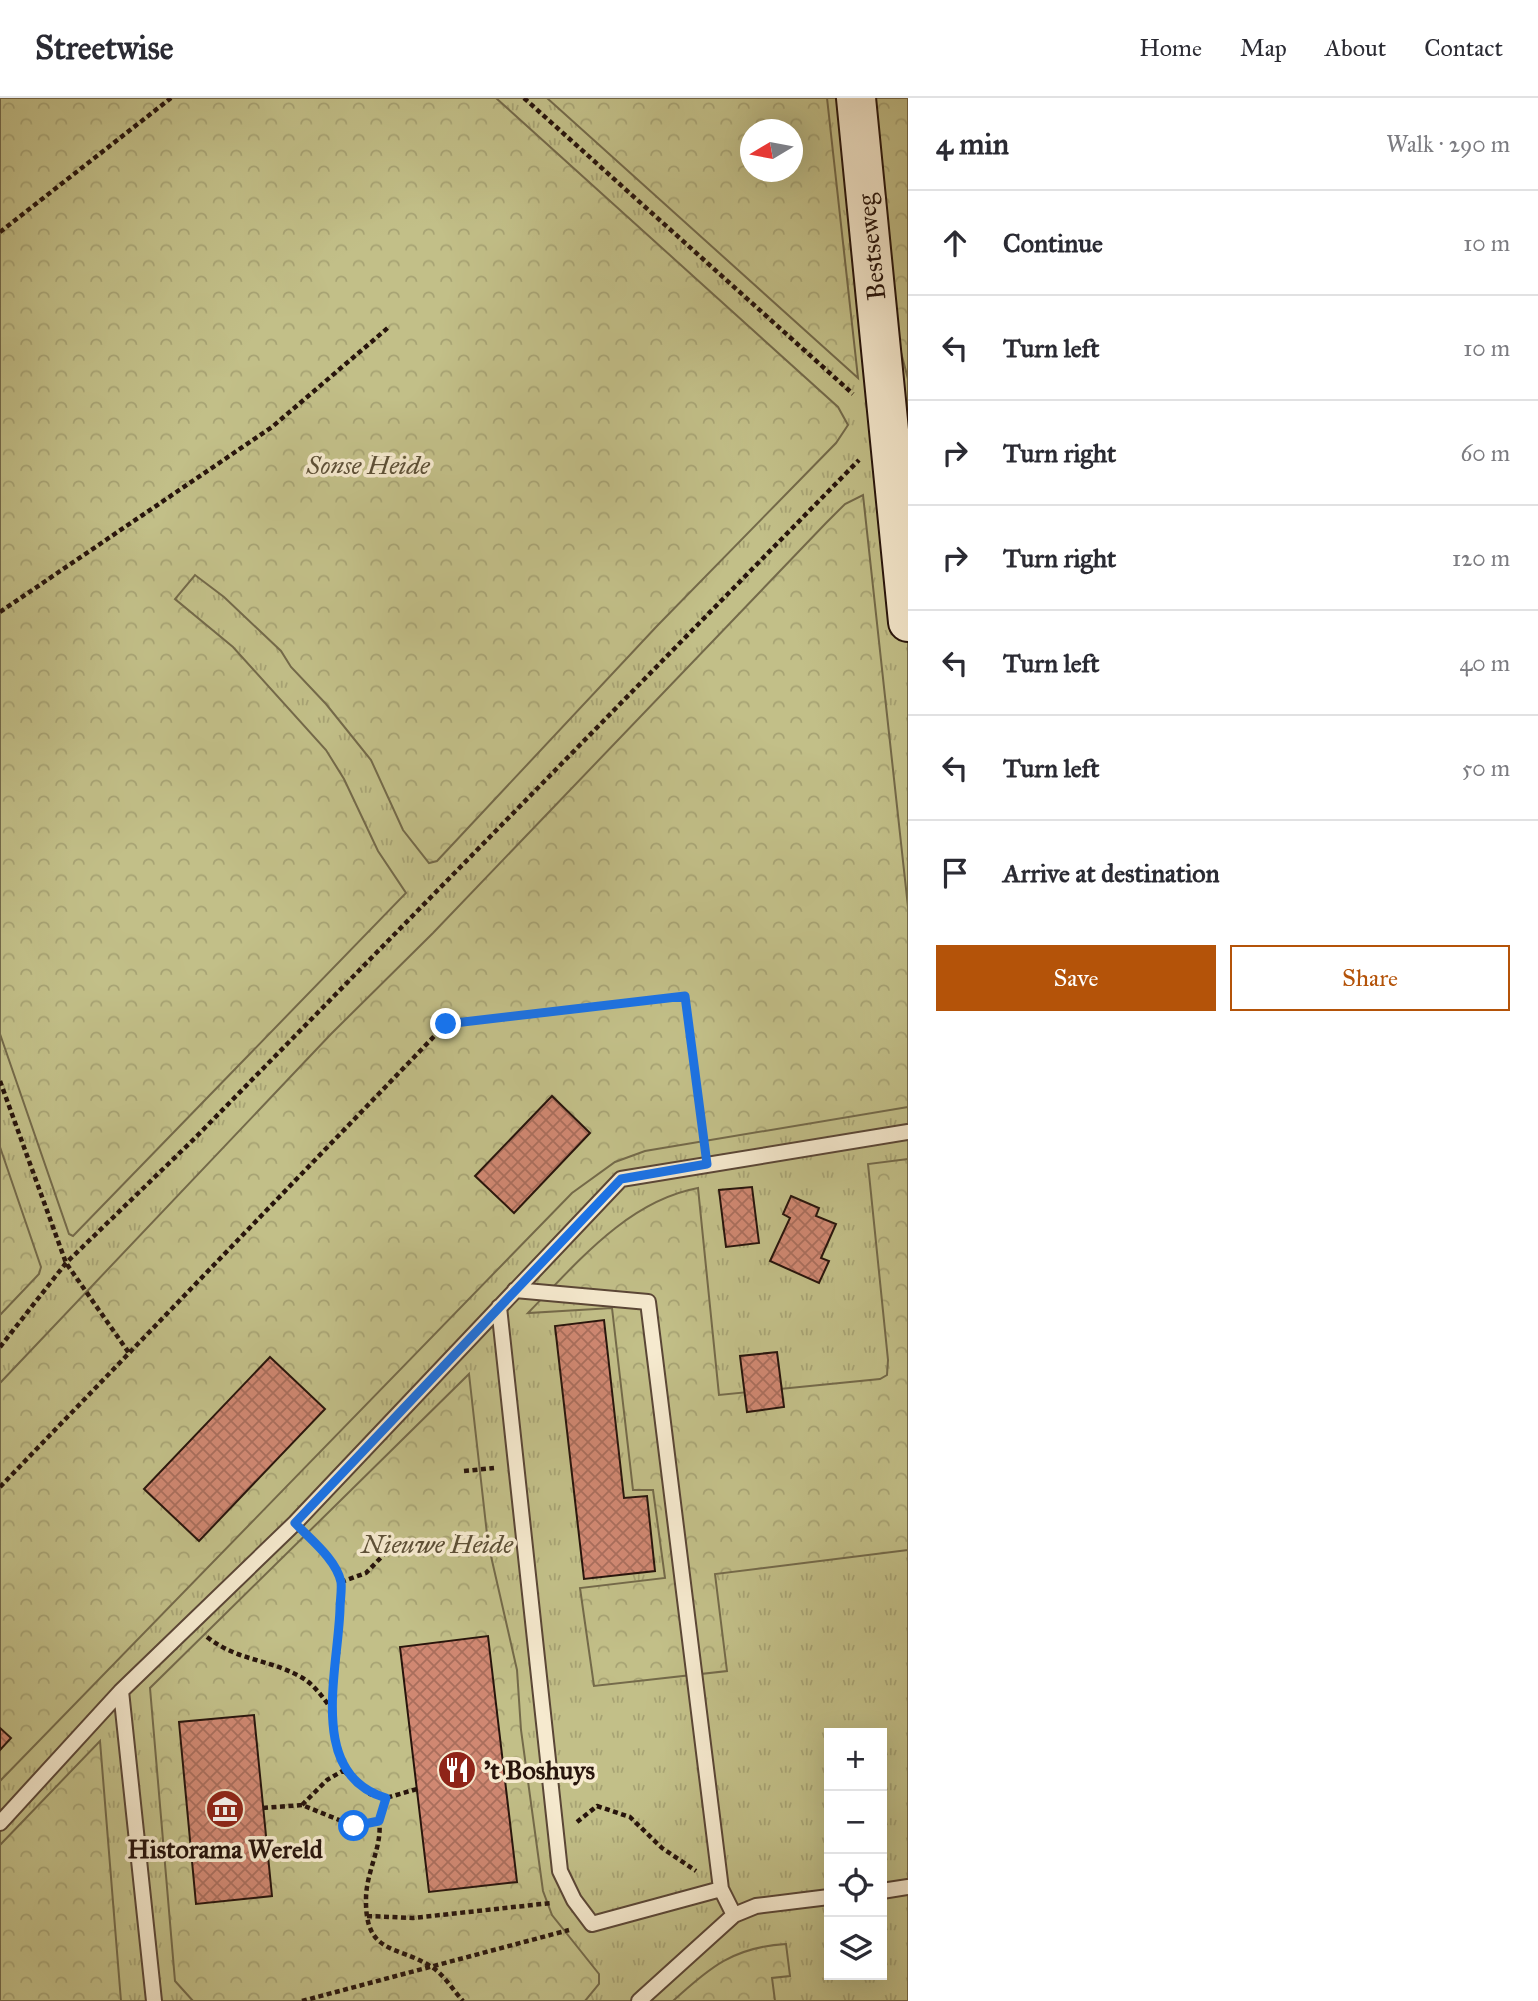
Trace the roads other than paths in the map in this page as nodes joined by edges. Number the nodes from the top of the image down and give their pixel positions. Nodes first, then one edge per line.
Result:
1 (856, 98) edge
2 (908, 622) edge
3 (908, 1132) edge
4 (515, 1290) junction
5 (499, 1307) junction
6 (121, 1691) junction
7 (0, 1823) edge
8 (908, 1887) edge
9 (720, 1889) junction
10 (887, 1890) edge
11 (824, 1898) edge
12 (734, 1915) junction
13 (154, 2000) edge
14 (639, 2001) edge

1 - 2 main road, Bestseweg
3 - 4 lane
4 - 5 lane
4 - 9 lane
5 - 6 lane
5 - 9 lane
6 - 7 lane
6 - 13 lane
8 - 10 lane
9 - 12 lane
11 - 12 lane
12 - 14 lane

